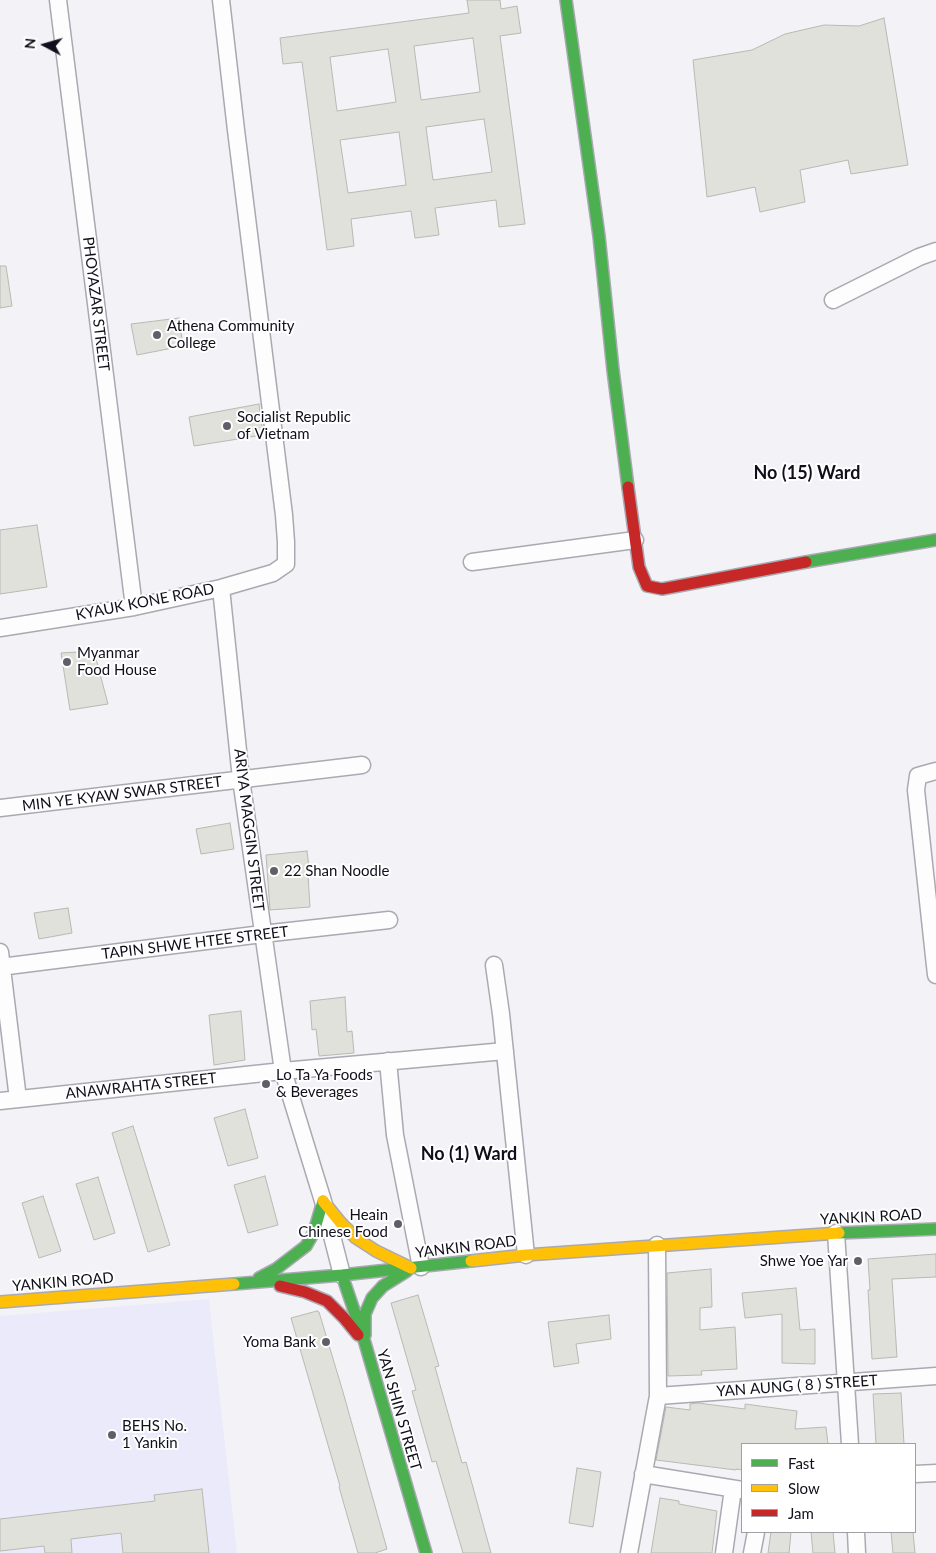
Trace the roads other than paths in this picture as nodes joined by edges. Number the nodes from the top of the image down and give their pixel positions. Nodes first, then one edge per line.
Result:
1 (58, 0) edge
2 (221, 0) edge
3 (566, 0) edge
4 (936, 251) edge
5 (833, 300) dead end
6 (635, 540) junction
7 (936, 540) edge
8 (472, 562) dead end
9 (222, 588) junction
10 (134, 607) junction
11 (0, 628) edge
12 (362, 764) dead end
13 (936, 771) edge
14 (241, 779) junction
15 (0, 808) edge
16 (390, 920) dead end
17 (262, 934) junction
18 (1, 962) edge
19 (494, 965) dead end
20 (936, 975) edge
21 (505, 1051) junction
22 (388, 1061) junction
23 (283, 1072) junction
24 (18, 1099) junction
25 (0, 1101) edge
26 (323, 1200) junction
27 (936, 1229) edge
28 (836, 1233) junction
29 (657, 1245) junction
30 (526, 1255) junction
31 (417, 1268) junction
32 (342, 1275) junction
33 (251, 1281) junction
34 (0, 1302) edge
35 (364, 1343) junction
36 (936, 1376) edge
37 (846, 1382) junction
38 (658, 1396) junction
39 (850, 1443) edge
40 (936, 1473) edge
41 (643, 1474) junction
42 (916, 1474) edge
43 (738, 1490) edge
44 (756, 1533) edge
45 (856, 1533) edge
46 (426, 1553) edge
47 (629, 1553) edge
48 (724, 1553) edge
49 (752, 1553) edge
50 (857, 1553) edge

1 - 10 street, PHOYAZAR STREET
2 - 9 street, KYAUK KONE ROAD
3 - 6 main road
4 - 5 street
6 - 7 main road
6 - 8 street
9 - 10 street, KYAUK KONE ROAD
9 - 14 street, ARIYA MAGGIN STREET
10 - 11 street, KYAUK KONE ROAD
12 - 14 street, MIN YE KYAW SWAR STREET
13 - 20 street
14 - 15 street, MIN YE KYAW SWAR STREET
14 - 17 street, ARIYA MAGGIN STREET
16 - 17 street, TAPIN SHWE HTEE STREET
17 - 18 street, TAPIN SHWE HTEE STREET
17 - 23 street, ARIYA MAGGIN STREET
18 - 24 street
19 - 21 street
21 - 22 street
21 - 30 street
22 - 23 street
22 - 31 street
23 - 24 street, ANAWRAHTA STREET
23 - 26 street, ARIYA MAGGIN STREET
24 - 25 street, ANAWRAHTA STREET
26 - 31 main road
26 - 32 street, ARIYA MAGGIN STREET
26 - 33 main road
27 - 28 main road, YANKIN ROAD
28 - 29 main road, YANKIN ROAD
28 - 37 street
29 - 30 main road, YANKIN ROAD
29 - 38 street
30 - 31 main road, YANKIN ROAD
31 - 32 main road, YANKIN ROAD
31 - 35 main road
32 - 33 main road, YANKIN ROAD
32 - 35 main road, YAN SHIN STREET
33 - 34 main road, YANKIN ROAD
33 - 35 main road
35 - 46 main road, YAN SHIN STREET
36 - 37 street, YAN AUNG ( 8 ) STREET
37 - 38 street, YAN AUNG ( 8 ) STREET
37 - 39 street
38 - 41 street
40 - 42 street
41 - 43 street
41 - 47 street
43 - 48 street
44 - 49 street
45 - 50 street

